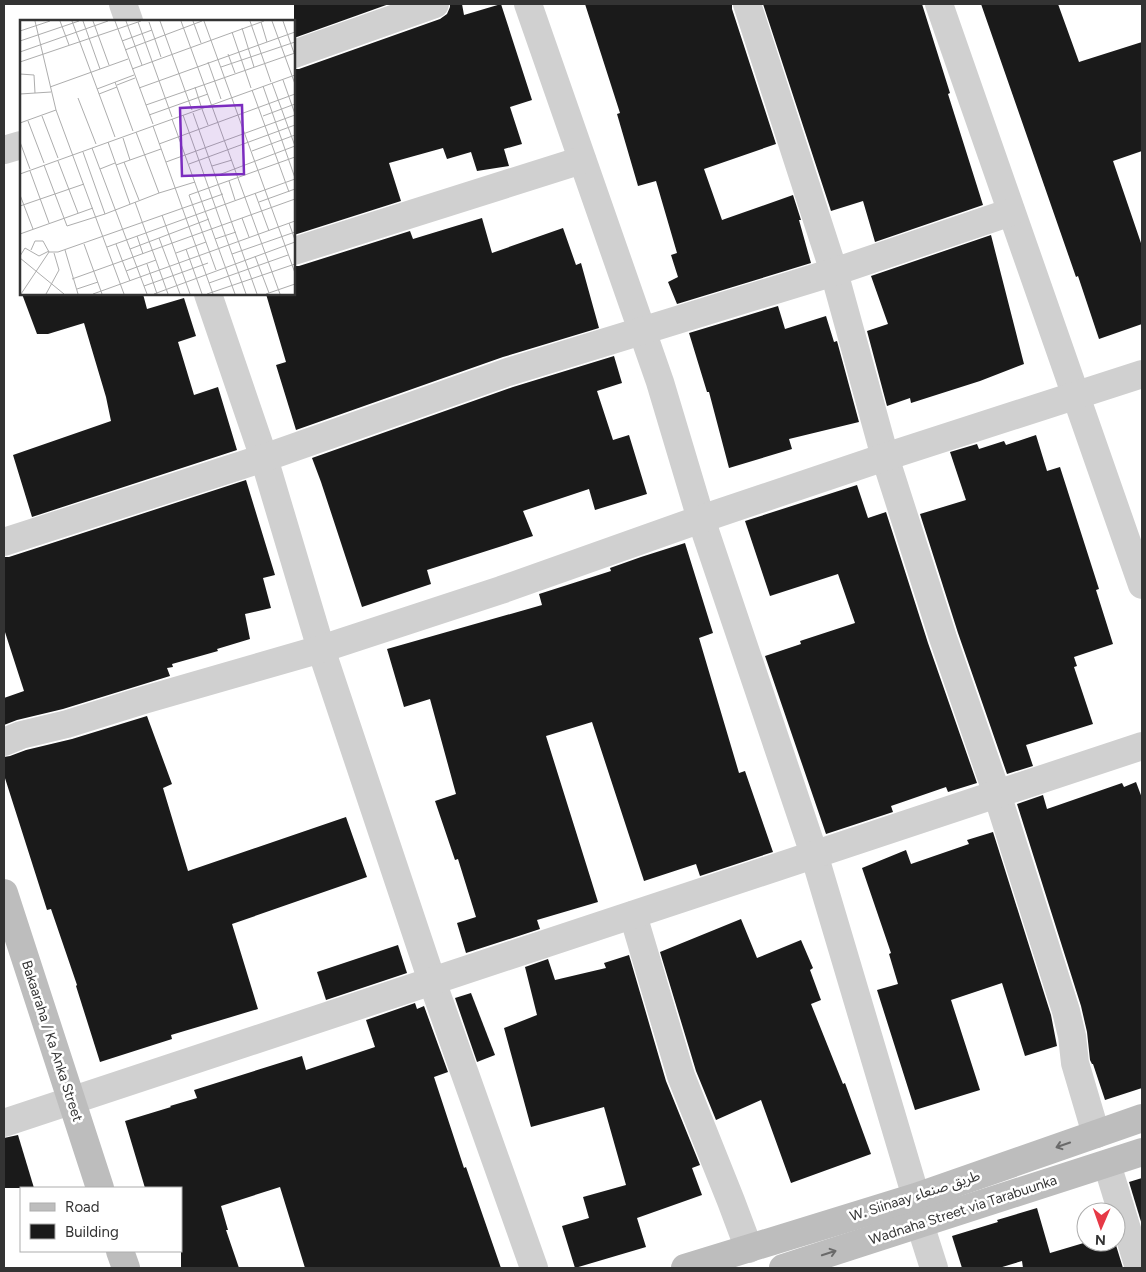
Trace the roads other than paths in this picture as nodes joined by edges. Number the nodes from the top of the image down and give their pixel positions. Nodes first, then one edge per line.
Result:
1 (123, 4) edge
2 (436, 4) edge
3 (528, 4) edge
4 (747, 4) edge
5 (939, 4) edge
6 (128, 20) edge
7 (295, 54) edge
8 (20, 145) edge
9 (4, 150) edge
10 (582, 160) junction
11 (1011, 212) junction
12 (295, 251) edge
13 (834, 272) junction
14 (208, 295) edge
15 (642, 330) junction
16 (1142, 374) edge
17 (1076, 396) junction
18 (886, 457) junction
19 (264, 458) junction
20 (701, 519) junction
21 (4, 542) edge
22 (1142, 586) edge
23 (322, 649) junction
24 (4, 742) edge
25 (1142, 746) edge
26 (997, 794) junction
27 (814, 854) junction
28 (4, 893) edge
29 (633, 915) junction
30 (432, 981) junction
31 (72, 1101) junction
32 (1142, 1118) edge
33 (4, 1123) edge
34 (1096, 1134) junction
35 (1142, 1152) edge
36 (1107, 1164) junction
37 (100, 1187) edge
38 (916, 1197) junction
39 (920, 1224) junction
40 (748, 1249) junction
41 (120, 1252) edge
42 (126, 1268) edge
43 (534, 1268) edge
44 (685, 1268) edge
45 (783, 1268) edge
46 (934, 1268) edge
47 (1139, 1268) edge

1 - 6 street
2 - 7 street
3 - 10 street
4 - 13 street
5 - 11 street
8 - 9 street
10 - 12 street
10 - 15 street
11 - 13 street
11 - 17 street
13 - 15 street
13 - 18 street
14 - 19 street
15 - 19 street
15 - 20 street
16 - 17 street
17 - 18 street
17 - 22 street
18 - 20 street
18 - 26 street
19 - 21 street
19 - 23 street
20 - 23 street
20 - 27 street
23 - 24 street
23 - 30 street
25 - 26 street
26 - 27 street
26 - 34 street
27 - 29 street
27 - 38 street
28 - 31 main road, Bakaaraha / Ka Anka Street
29 - 30 street
29 - 40 street
30 - 31 street
30 - 43 street
31 - 33 street
31 - 37 main road, Bakaaraha / Ka Anka Street
32 - 34 main road, W. Siinaay طريق صنعاء
34 -> 38 main road, W. Siinaay طريق صنعاء
35 - 36 main road, Wadnaha Street via Tarabuunka
36 - 39 main road, Wadnaha Street via Tarabuunka
36 - 47 street
38 - 40 main road, W. Siinaay طريق صنعاء
45 -> 39 main road, Wadnaha Street via Tarabuunka
39 - 46 street
40 - 44 main road, W. Siinaay طريق صنعاء
41 - 42 main road

